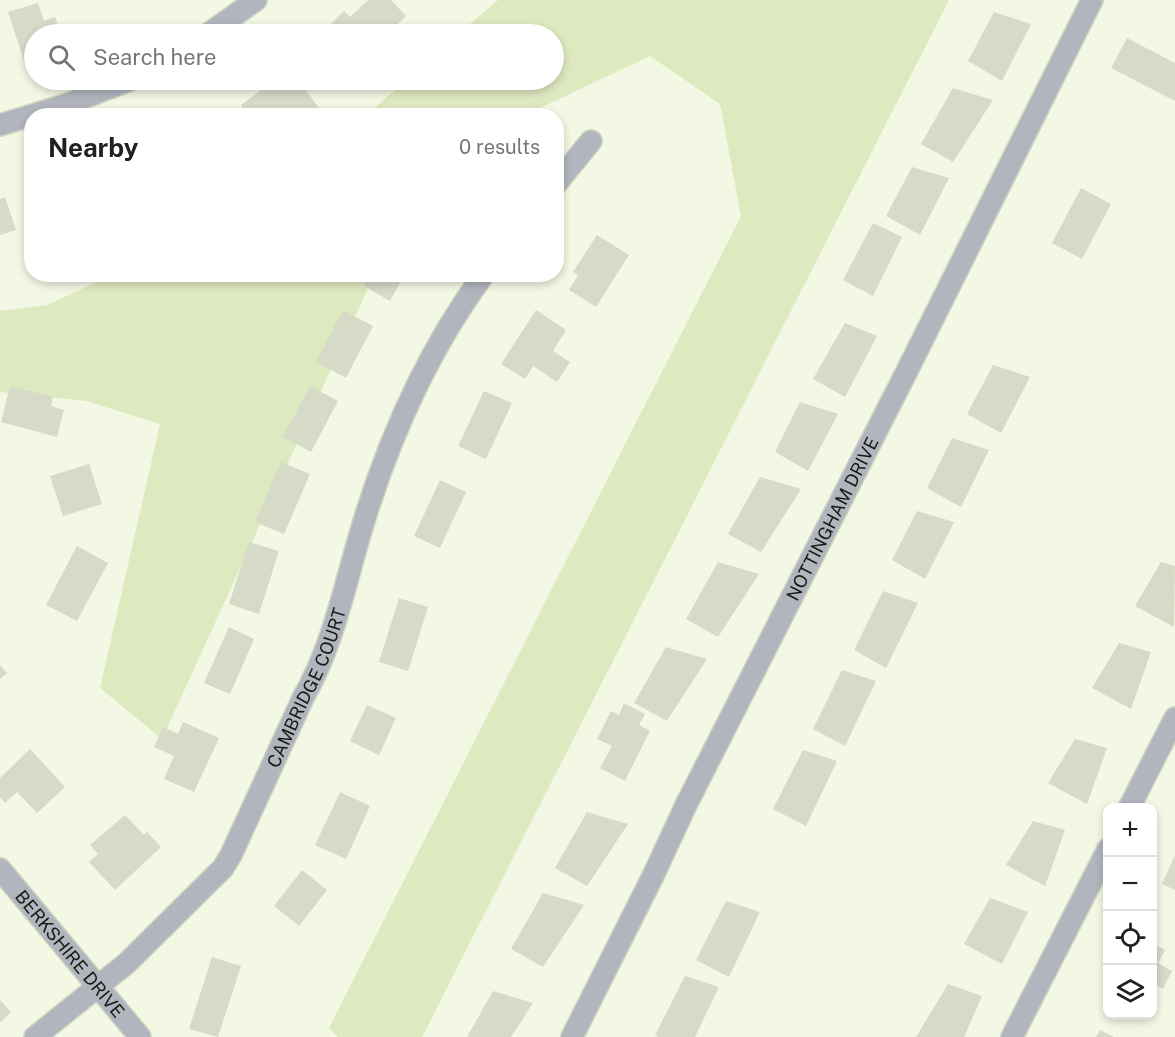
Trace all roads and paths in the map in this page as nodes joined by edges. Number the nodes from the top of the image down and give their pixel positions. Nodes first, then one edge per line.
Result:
1 (256, 0) edge
2 (1092, 0) edge
3 (222, 24) edge
4 (104, 90) edge
5 (55, 108) edge
6 (24, 117) edge
7 (0, 124) edge
8 (591, 141) dead end
9 (564, 174) edge
10 (478, 282) edge
11 (1172, 731) edge
12 (1131, 803) edge
13 (1103, 857) edge
14 (0, 869) edge
15 (98, 986) junction
16 (35, 1037) edge
17 (140, 1037) edge
18 (572, 1037) edge
19 (1012, 1037) edge

1 - 3 street
2 - 18 street, NOTTINGHAM DRIVE
4 - 5 street
6 - 7 street
8 - 9 street
10 - 15 street, CAMBRIDGE COURT
11 - 12 street
13 - 19 street
14 - 15 street, BERKSHIRE DRIVE
15 - 16 street, CAMBRIDGE COURT
15 - 17 street, BERKSHIRE DRIVE

